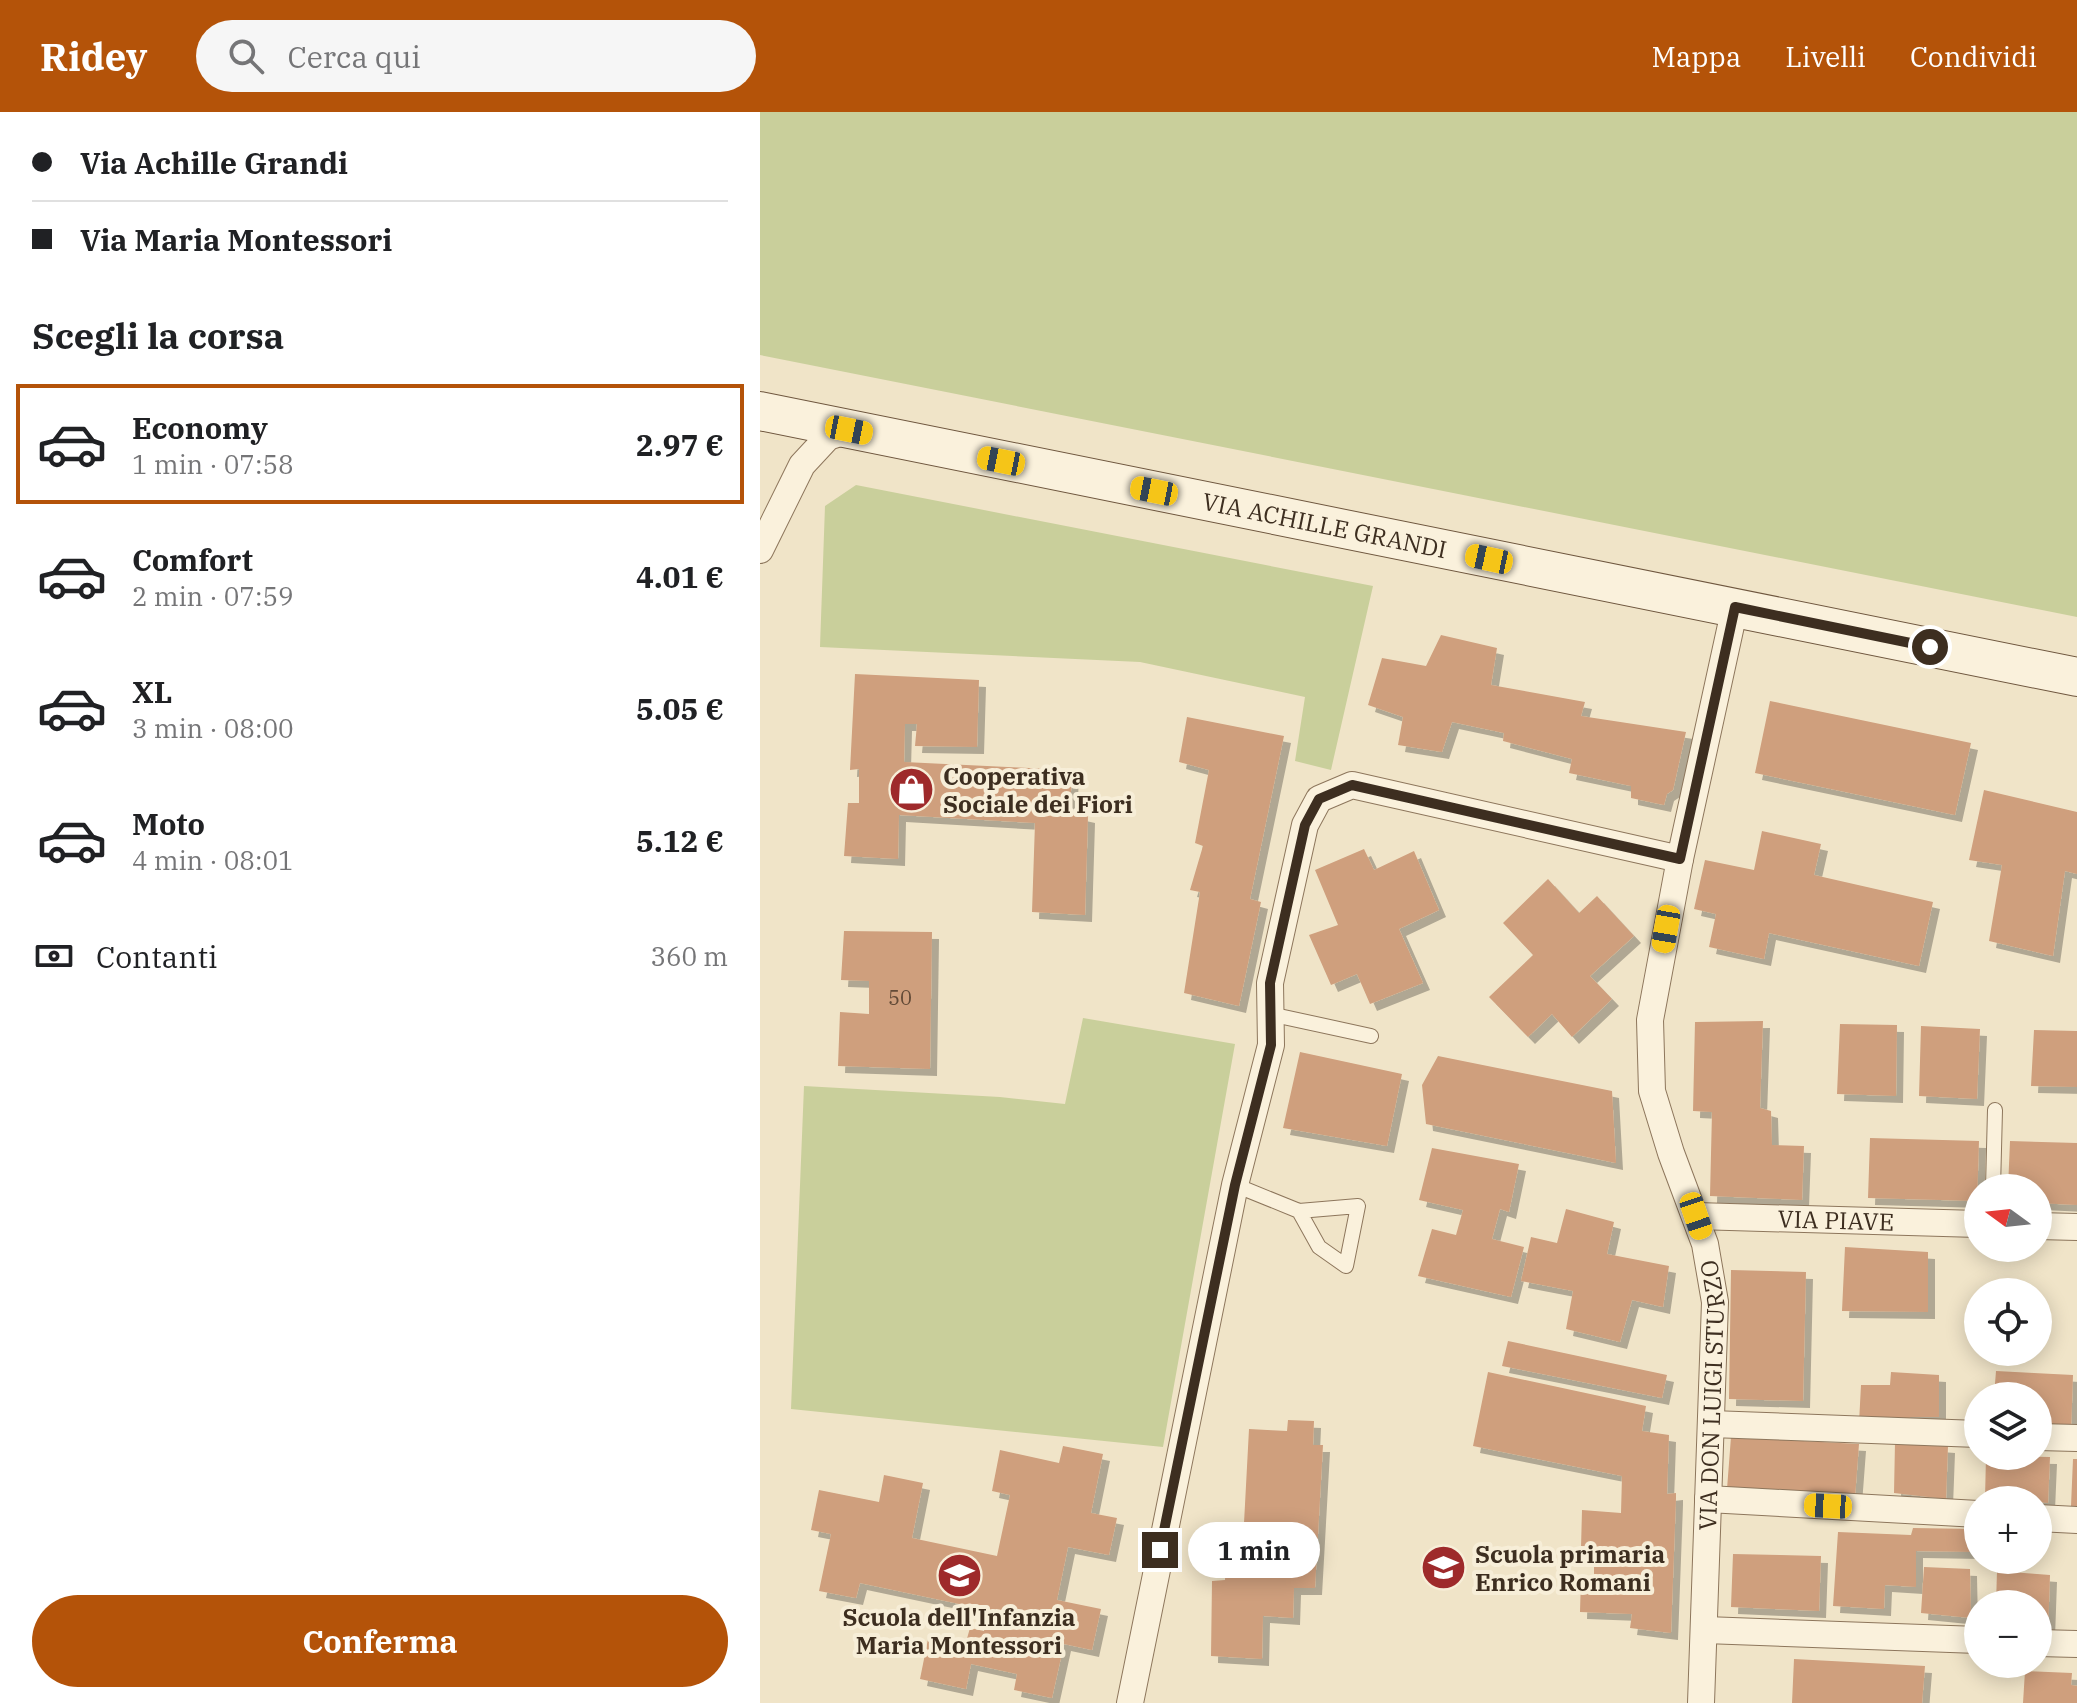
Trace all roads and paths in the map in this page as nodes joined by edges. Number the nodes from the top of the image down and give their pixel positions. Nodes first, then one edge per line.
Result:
1 (760, 411) edge
2 (849, 430) junction
3 (760, 550) edge
4 (1735, 607) junction
5 (2077, 677) edge
6 (1680, 859) junction
7 (1270, 1014) junction
8 (1371, 1036) dead end
9 (1995, 1110) dead end
10 (1993, 1174) edge
11 (1235, 1185) junction
12 (1299, 1211) junction
13 (1696, 1216) junction
14 (1964, 1224) edge
15 (2052, 1226) edge
16 (2077, 1227) edge
17 (1711, 1424) junction
18 (1964, 1433) edge
19 (2052, 1437) edge
20 (2077, 1438) edge
21 (1708, 1499) junction
22 (1964, 1513) edge
23 (2052, 1519) edge
24 (2077, 1520) edge
25 (1705, 1630) junction
26 (1964, 1639) edge
27 (2052, 1643) edge
28 (2077, 1644) edge
29 (1130, 1703) edge
30 (1701, 1703) edge

1 - 2 street, VIA ACHILLE GRANDI
2 - 3 street
2 - 4 street, VIA ACHILLE GRANDI
4 - 5 street, VIA ACHILLE GRANDI
4 - 6 street, VIA DON LUIGI STURZO
6 - 7 street
6 - 13 street, VIA DON LUIGI STURZO
7 - 8 lane
7 - 11 street
9 - 10 lane
11 - 12 lane
11 - 29 street
12 - 12 lane
13 - 14 street, VIA PIAVE
13 - 17 street, VIA DON LUIGI STURZO
15 - 16 street
17 - 18 street
17 - 21 street, VIA DON LUIGI STURZO
19 - 20 street
21 - 22 street
21 - 25 street, VIA DON LUIGI STURZO
23 - 24 street
25 - 26 street
25 - 30 street, VIA DON LUIGI STURZO
27 - 28 street

